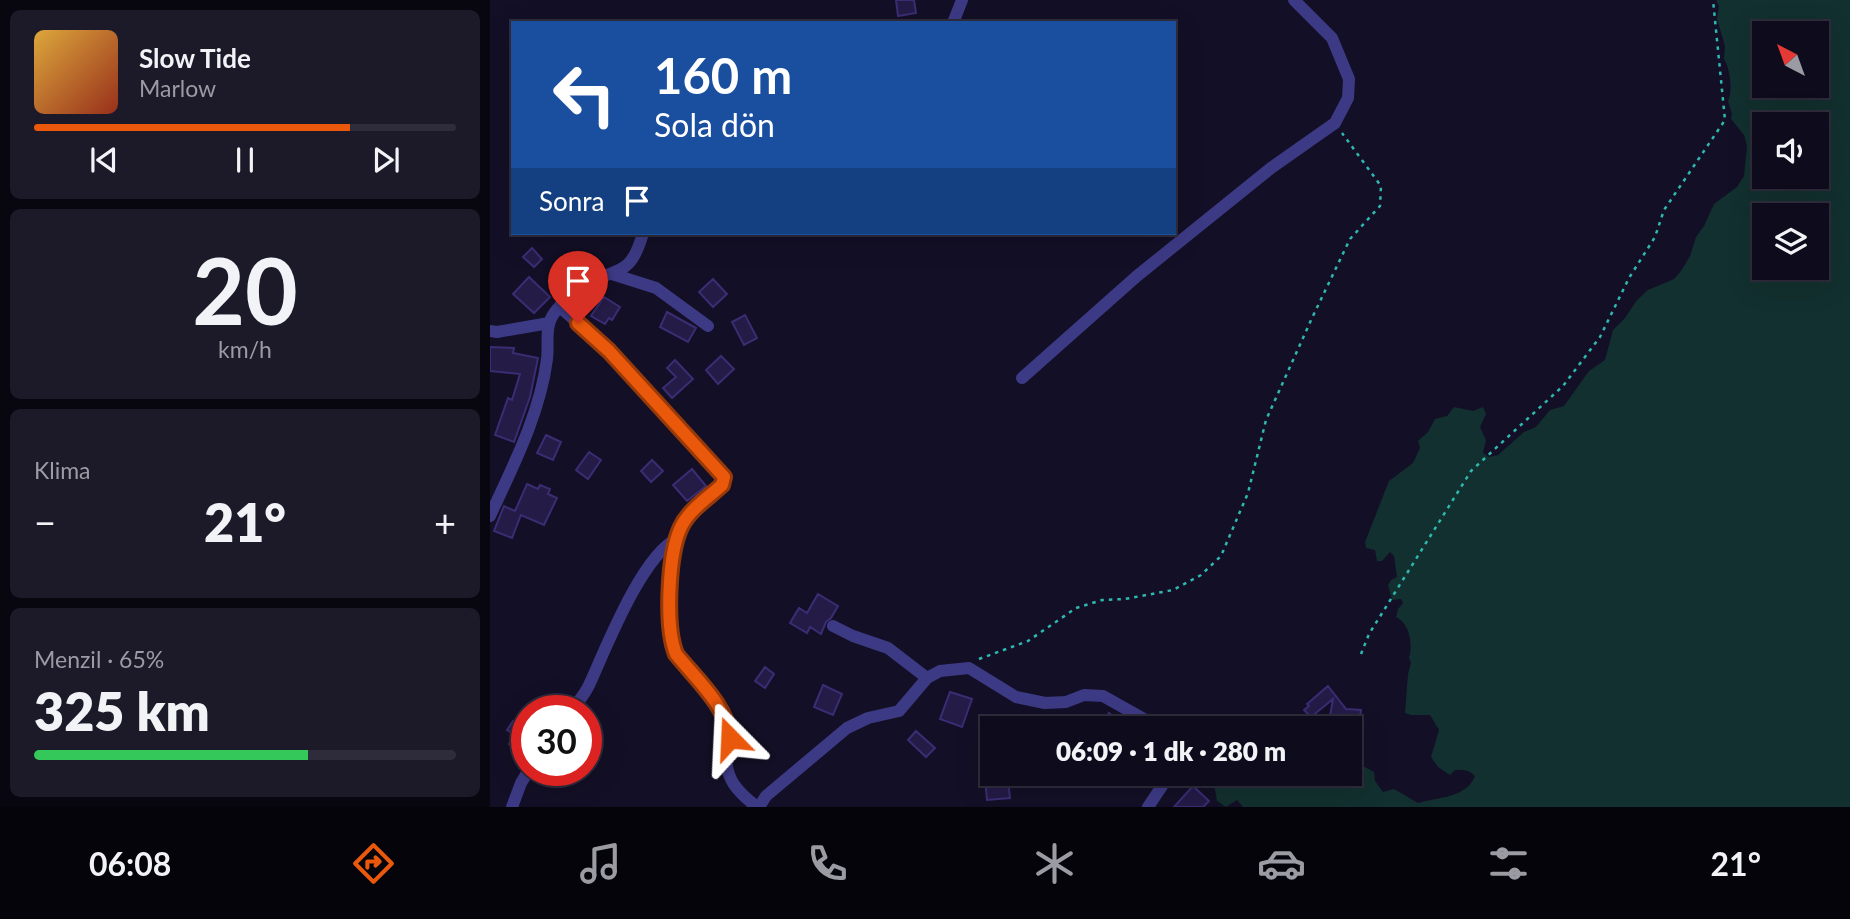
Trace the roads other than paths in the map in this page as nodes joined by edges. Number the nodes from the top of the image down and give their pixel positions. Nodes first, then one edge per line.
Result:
1 (962, 0) edge
2 (1294, 0) edge
3 (954, 21) edge
4 (642, 235) edge
5 (612, 274) junction
6 (560, 307) junction
7 (548, 323) junction
8 (708, 326) dead end
9 (492, 329) edge
10 (1022, 378) dead end
11 (490, 516) edge
12 (677, 539) junction
13 (833, 626) dead end
14 (927, 678) junction
15 (582, 695) edge
16 (1139, 716) edge
17 (519, 786) edge
18 (1162, 786) edge
19 (512, 807) edge
20 (758, 807) edge
21 (1148, 807) edge

1 - 3 street
2 - 10 street
4 - 5 street
5 - 6 street
5 - 8 street
6 - 7 street
6 - 12 street
7 - 9 street
7 - 11 street
12 - 15 street
12 - 20 street
13 - 14 street
14 - 16 street
14 - 20 street
17 - 19 street
18 - 21 street

